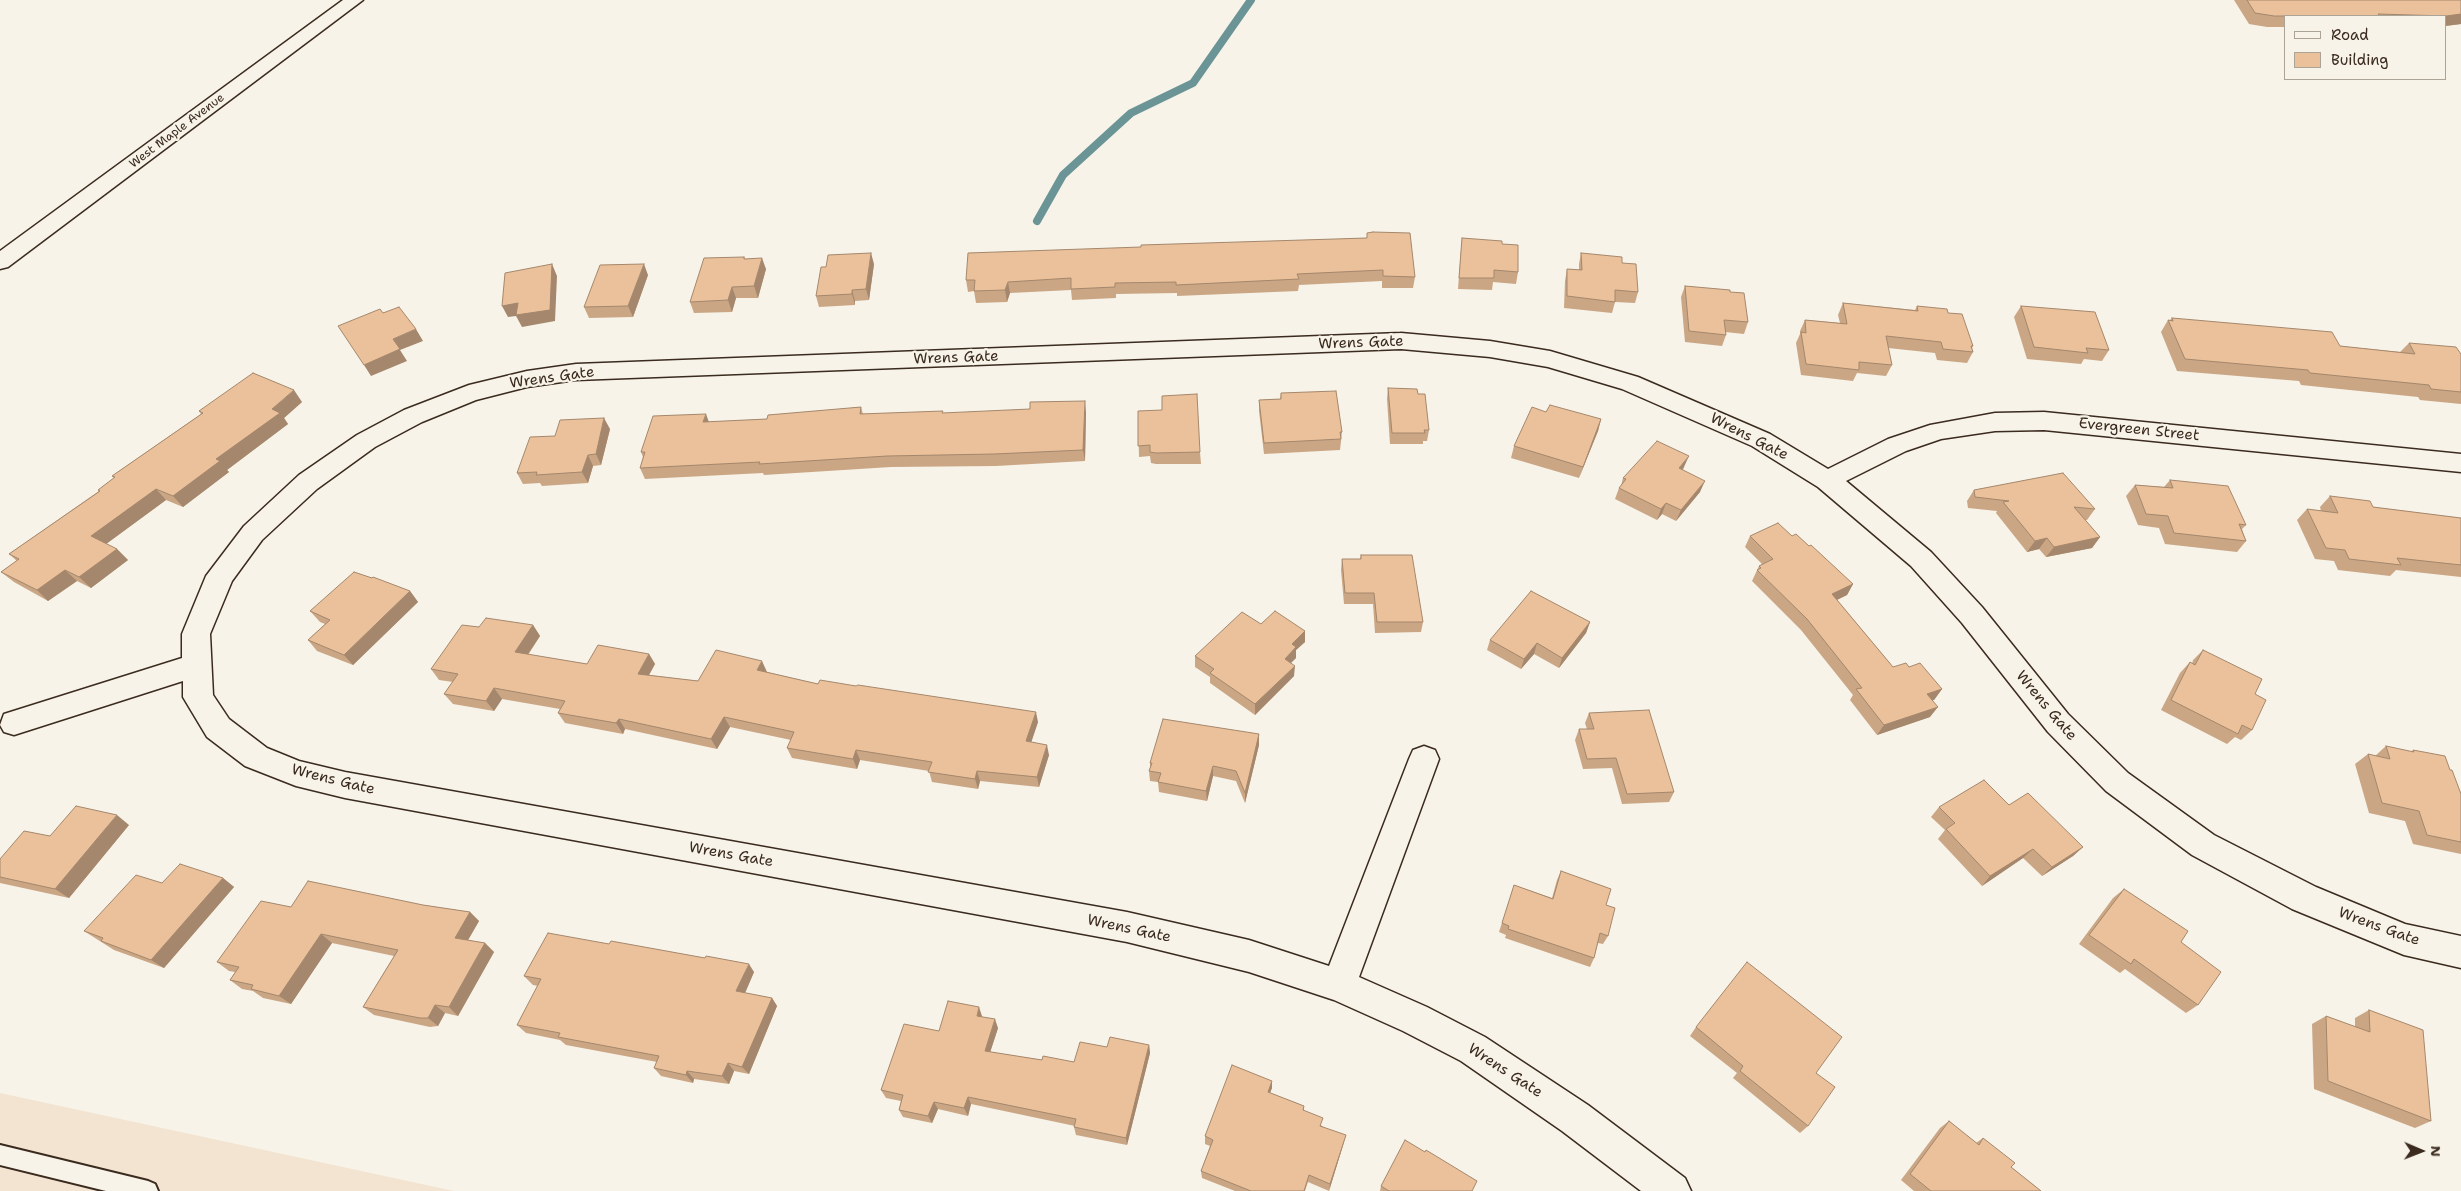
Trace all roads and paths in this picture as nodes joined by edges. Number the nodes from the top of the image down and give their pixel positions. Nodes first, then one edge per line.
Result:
1 (354, 0) edge
2 (0, 262) edge
3 (2461, 463) edge
4 (1827, 480) junction
5 (196, 665) junction
6 (14, 723) dead end
7 (1424, 760) dead end
8 (2461, 952) edge
9 (1339, 985) junction
10 (0, 1155) edge
11 (148, 1191) edge
12 (1672, 1191) edge

1 - 2 street, West Maple Avenue
3 - 4 street, Evergreen Street
4 - 5 street, Wrens Gate
4 - 8 street, Wrens Gate
5 - 6 street
5 - 9 street, Wrens Gate
7 - 9 street
9 - 12 street, Wrens Gate
10 - 11 lane

